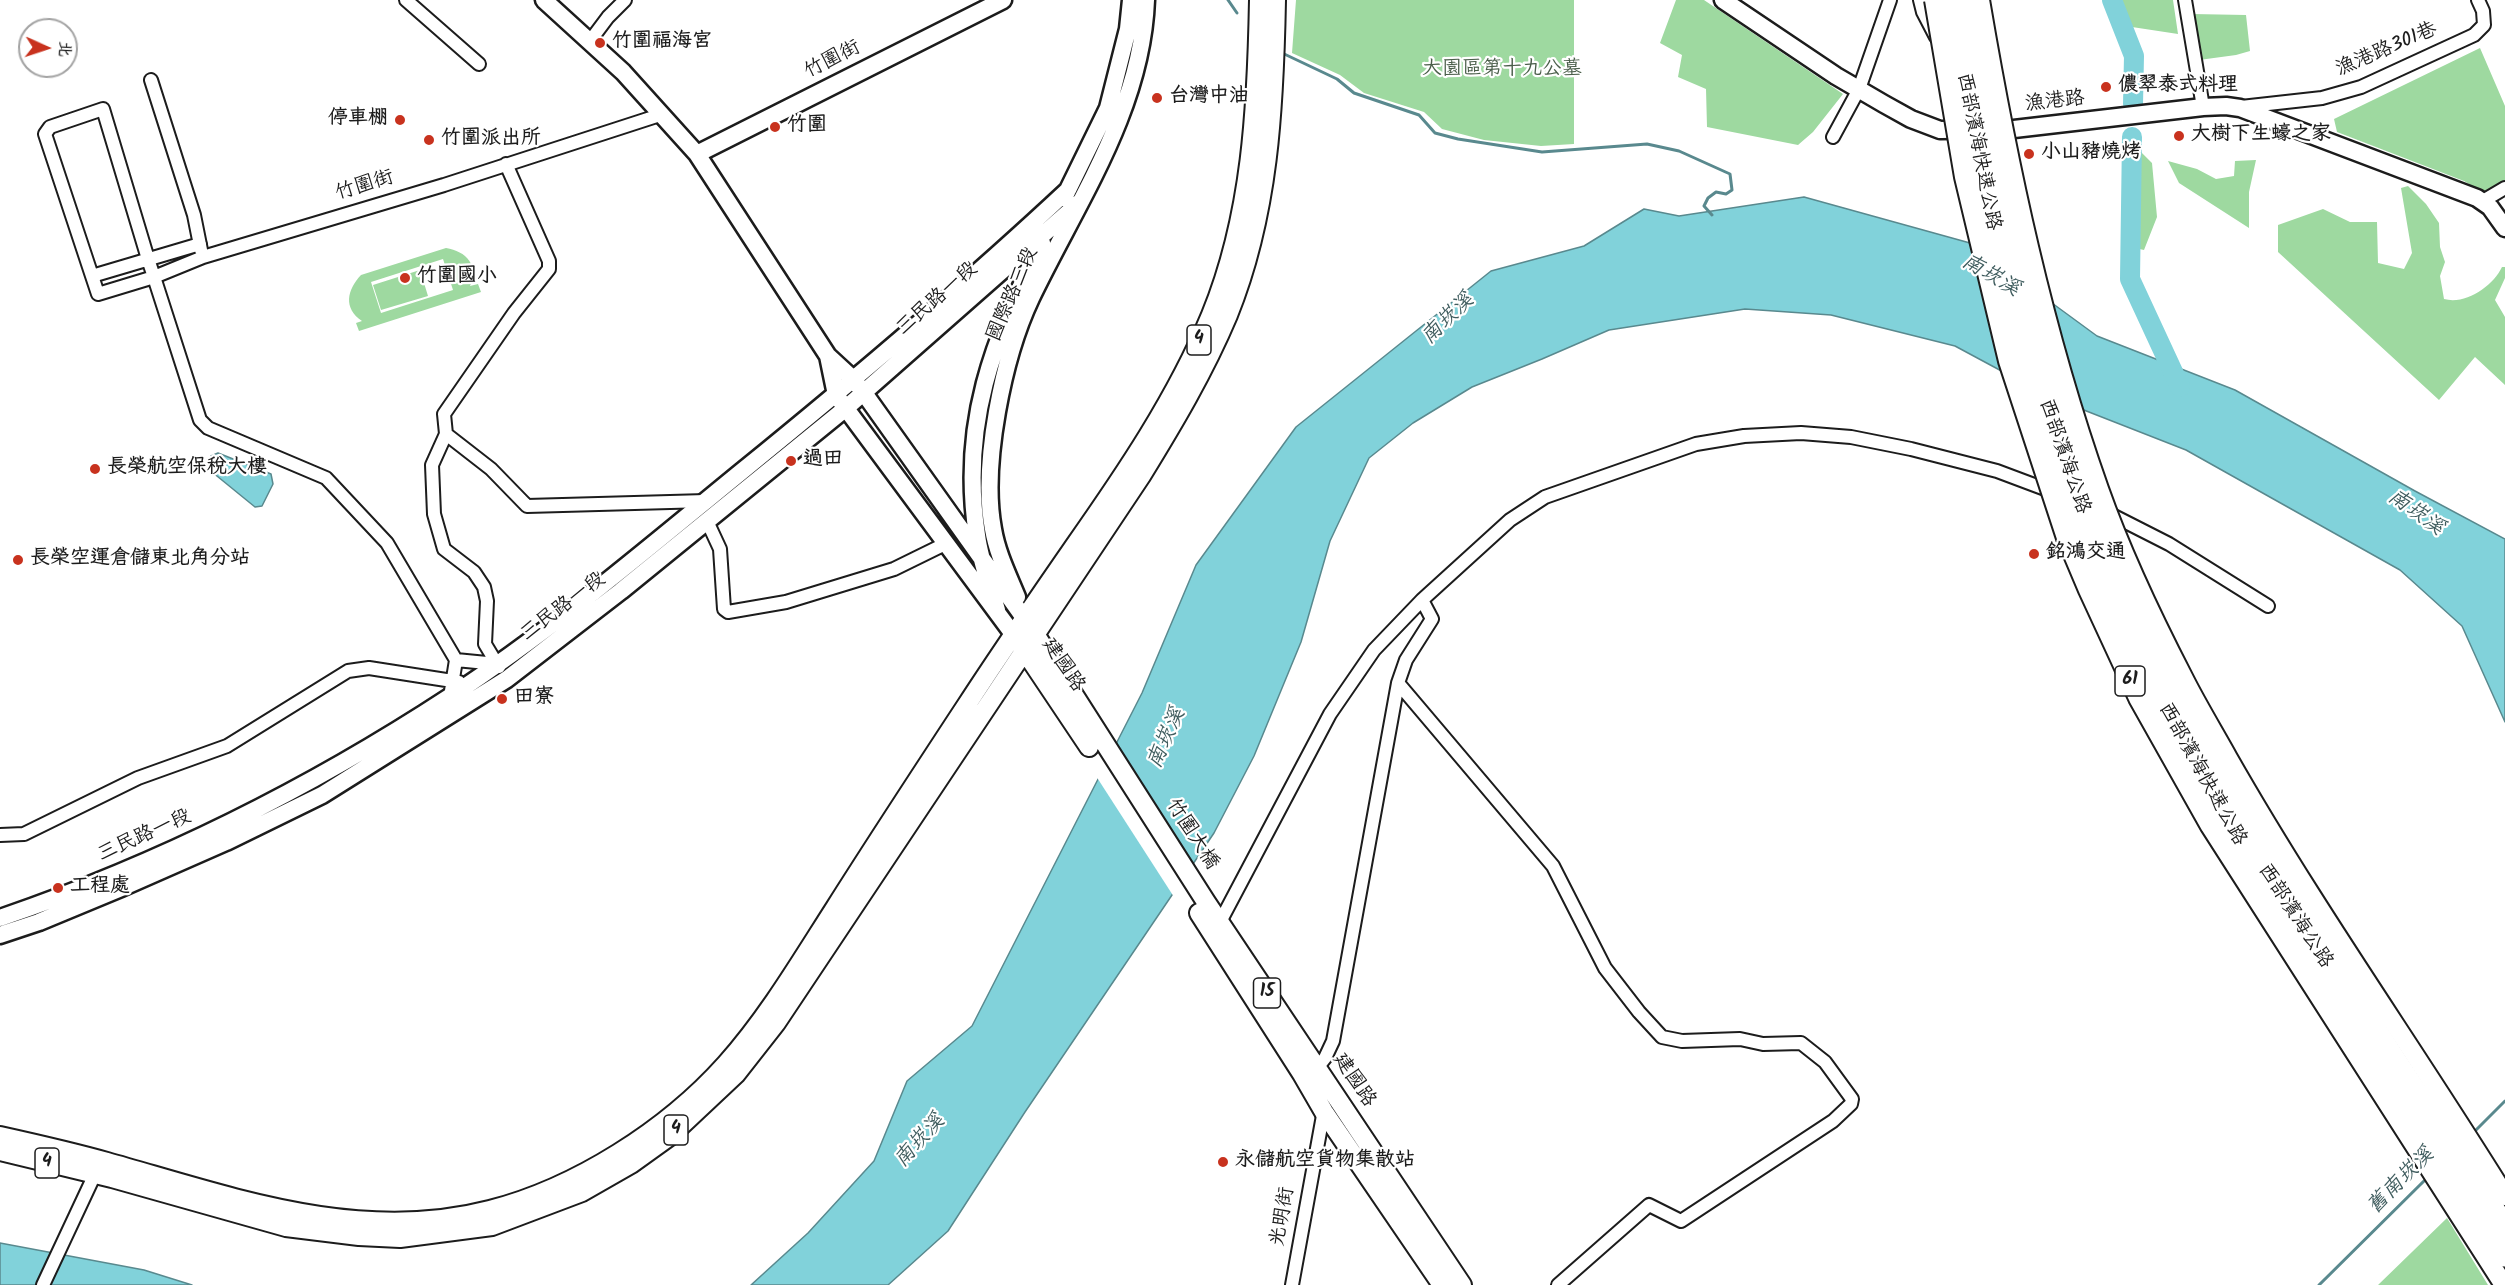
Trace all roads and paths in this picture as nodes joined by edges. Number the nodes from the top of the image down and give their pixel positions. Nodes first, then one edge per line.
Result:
1 (406, 0) edge
2 (544, 0) edge
3 (625, 0) edge
4 (1004, 0) edge
5 (1131, 0) edge
6 (1146, 0) edge
7 (1259, 0) edge
8 (1276, 0) edge
9 (1723, 0) edge
10 (1890, 0) edge
11 (1920, 0) edge
12 (1934, 0) edge
13 (1949, 0) edge
14 (1965, 0) edge
15 (1980, 0) edge
16 (2185, 0) edge
17 (2478, 0) edge
18 (590, 41) junction
19 (479, 64) dead end
20 (151, 80) dead end
21 (1859, 90) junction
22 (2203, 107) junction
23 (2240, 108) junction
24 (663, 114) junction
25 (1993, 129) junction
26 (1963, 130) junction
27 (1833, 137) dead end
28 (697, 154) junction
29 (506, 164) junction
30 (2505, 188) edge
31 (1068, 189) junction
32 (2483, 201) junction
33 (1080, 202) junction
34 (2505, 228) edge
35 (1046, 234) junction
36 (200, 244) junction
37 (202, 257) junction
38 (148, 259) junction
39 (92, 276) junction
40 (154, 277) junction
41 (828, 356) junction
42 (854, 379) junction
43 (864, 393) junction
44 (841, 401) junction
45 (446, 434) junction
46 (706, 501) junction
47 (706, 521) junction
48 (947, 543) junction
49 (984, 565) junction
50 (1422, 600) junction
51 (2268, 606) dead end
52 (997, 610) junction
53 (1024, 618) junction
54 (1013, 634) junction
55 (1035, 634) junction
56 (1024, 650) junction
57 (456, 660) junction
58 (502, 671) junction
59 (1398, 683) junction
60 (457, 687) junction
61 (1094, 740) junction
62 (0, 836) edge
63 (1202, 907) junction
64 (0, 918) edge
65 (1220, 922) junction
66 (0, 934) edge
67 (1317, 1068) junction
68 (1329, 1085) junction
69 (1324, 1112) junction
70 (0, 1136) edge
71 (0, 1151) edge
72 (95, 1174) junction
73 (2505, 1196) edge
74 (2505, 1227) edge
75 (2505, 1256) edge
76 (43, 1285) edge
77 (1292, 1285) edge
78 (1442, 1285) edge
79 (1462, 1285) edge
80 (1558, 1285) edge
81 (2504, 1285) edge

1 - 19 street
2 - 18 street
3 - 18 street
4 - 28 street, 竹圍街
5 - 31 street, 國際路三段
6 - 33 street, 國際路三段
7 - 53 main road, 4
8 - 55 main road, 4
9 - 21 street, 漁港路
10 - 21 street
11 - 26 street
12 - 81 main road, 西部濱海公路 / 61, bridge
13 - 75 highway, 西部濱海快速公路 / 61, bridge
14 - 74 highway, 西部濱海快速公路 / 61, bridge
15 - 25 street
15 - 73 main road, 西部濱海公路, bridge
16 - 22 street
17 - 23 street, 漁港路301巷
18 - 24 street
20 - 36 street
21 - 26 street, 漁港路
21 - 27 street
22 - 23 street, 漁港路
22 - 25 street, 漁港路
23 - 32 street, 漁港路
24 - 28 street
24 - 29 street, 竹圍街
25 - 26 street, 漁港路
28 - 41 street
29 - 37 street, 竹圍街
29 - 45 street
30 - 32 street
31 - 35 street, 國際路三段
31 - 42 street, 三民路一段
32 - 34 street, 漁港路
33 - 35 street, 三民路一段
33 - 53 street, 國際路三段
35 - 43 street, 三民路一段
35 - 49 street, 國際路三段
36 - 37 street
36 - 38 street
37 - 40 street, 竹圍街
38 - 39 street
38 - 39 street
38 - 40 street
39 - 40 street, 竹圍街
40 - 57 street
41 - 42 street
41 - 44 street
42 - 43 street
42 - 44 street, 三民路一段
43 - 44 street, 三民路一段
43 - 49 street
44 - 46 street, 三民路一段
44 - 47 street, 三民路一段
44 - 48 street
45 - 46 street
45 - 58 street
46 - 58 street, 三民路一段
47 - 48 street
47 - 58 street, 三民路一段
48 - 52 street
49 - 52 street, 國際路三段
49 - 53 street
50 - 51 street
50 - 59 street
50 - 65 street
52 - 54 street, 建國路
53 - 54 main road, 4
53 - 55 street, 建國路
54 - 56 main road, 建國路 / 15
54 - 70 main road, 4
55 - 56 main road, 4
55 - 61 main road, 建國路 / 15
56 - 61 main road, 建國路 / 15
56 - 72 main road, 4
57 - 58 street
57 - 60 street
58 - 60 street, 三民路一段
58 - 66 street, 三民路一段
59 - 67 street
59 - 80 street
60 - 62 street
60 - 64 street, 三民路一段
61 - 63 main road, 竹圍大橋 / 15
63 - 65 main road, 建國路 / 15
63 - 69 main road, 建國路 / 15
65 - 67 main road, 建國路 / 15
67 - 68 main road, 建國路 / 15
68 - 69 street, 光明街
68 - 79 main road, 建國路 / 15
69 - 77 street, 光明街
69 - 78 main road, 建國路 / 15
71 - 72 main road, 4
72 - 76 street

